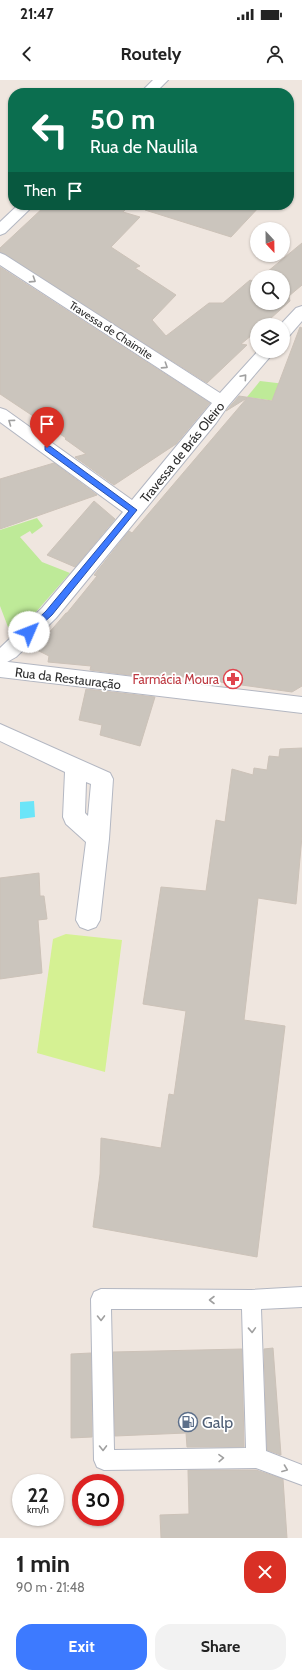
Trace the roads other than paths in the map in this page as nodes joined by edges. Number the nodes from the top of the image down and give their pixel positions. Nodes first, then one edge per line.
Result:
1 (161, 80) edge
2 (152, 88) edge
3 (22, 210) edge
4 (0, 230) edge
5 (0, 258) edge
6 (302, 311) edge
7 (290, 324) edge
8 (260, 358) edge
9 (222, 402) junction
10 (0, 414) edge
11 (133, 510) junction
12 (0, 658) edge
13 (0, 669) edge
14 (302, 705) edge
15 (0, 732) edge
16 (88, 920) dead end
17 (302, 1297) edge
18 (251, 1300) junction
19 (256, 1458) junction
20 (302, 1475) edge

1 - 2 street
3 - 4 street
5 -> 9 street, Travessa de Chaimite
6 - 7 street
9 -> 8 street, Travessa de Brás Oleiro
9 - 11 street, Travessa de Brás Oleiro
11 -> 10 street
11 - 12 street, Travessa de Brás Oleiro
13 - 14 street, Rua da Restauração
15 - 16 street
17 - 18 lane
18 -> 19 lane
18 -> 19 lane
19 -> 20 lane

